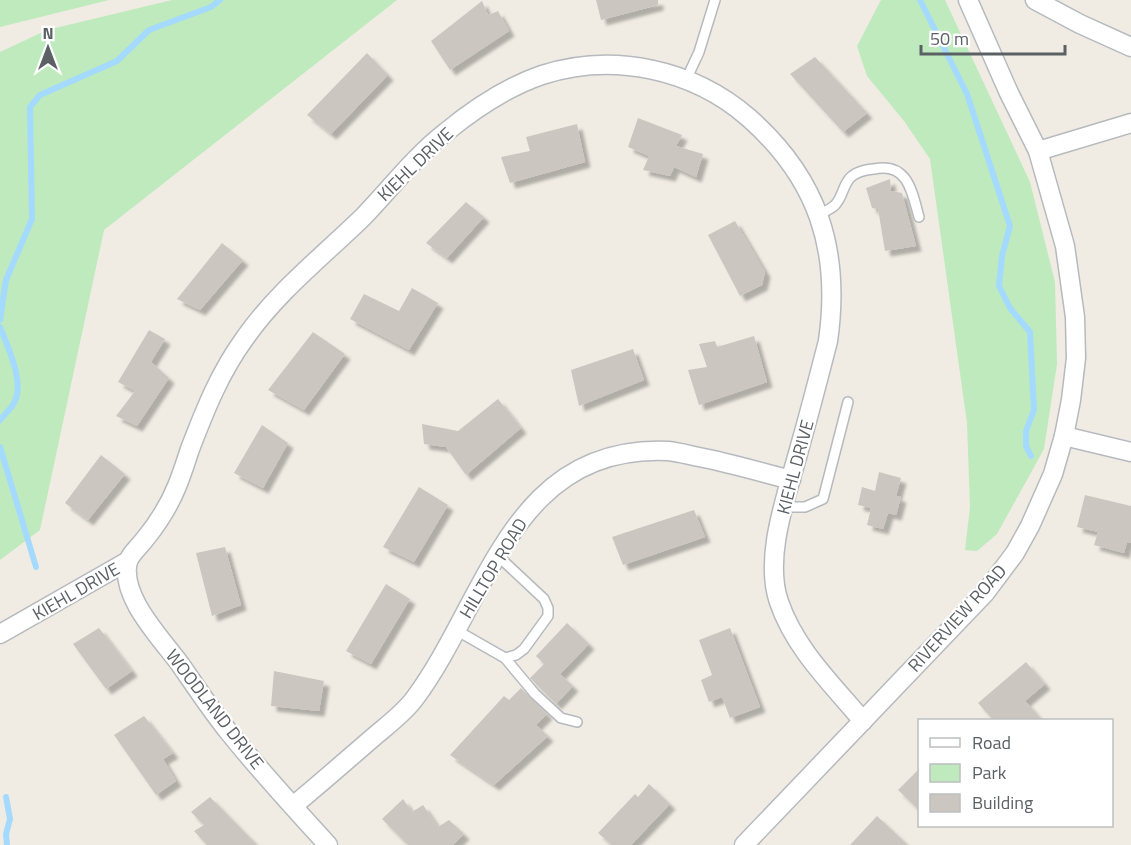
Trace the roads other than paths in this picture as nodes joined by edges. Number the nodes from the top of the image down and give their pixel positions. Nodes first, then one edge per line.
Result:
1 (715, 0) edge
2 (968, 0) edge
3 (1035, 0) edge
4 (1131, 47) edge
5 (686, 80) junction
6 (1131, 123) edge
7 (1038, 151) junction
8 (818, 215) junction
9 (919, 217) dead end
10 (848, 402) dead end
11 (1064, 436) junction
12 (1131, 452) edge
13 (791, 480) junction
14 (784, 507) junction
15 (497, 555) junction
16 (128, 561) junction
17 (456, 630) junction
18 (0, 634) edge
19 (505, 658) junction
20 (863, 721) junction
21 (577, 722) dead end
22 (293, 806) junction
23 (328, 845) edge
24 (744, 845) edge

1 - 5 lane
2 - 7 street, RIVERVIEW ROAD
3 - 4 street
5 - 8 street, KIEHL DRIVE
5 - 16 street, KIEHL DRIVE
6 - 7 street
7 - 11 street, RIVERVIEW ROAD
8 - 9 lane
8 - 13 street, KIEHL DRIVE
10 - 14 lane
11 - 12 street
11 - 20 street, RIVERVIEW ROAD
13 - 14 street, KIEHL DRIVE
13 - 15 street, HILLTOP ROAD
14 - 20 street, KIEHL DRIVE
15 - 17 street, HILLTOP ROAD
15 - 19 lane
16 - 18 street, KIEHL DRIVE
16 - 22 street, WOODLAND DRIVE
17 - 19 lane
17 - 22 street, HILLTOP ROAD
19 - 21 lane
20 - 24 street, RIVERVIEW ROAD
22 - 23 street, WOODLAND DRIVE

